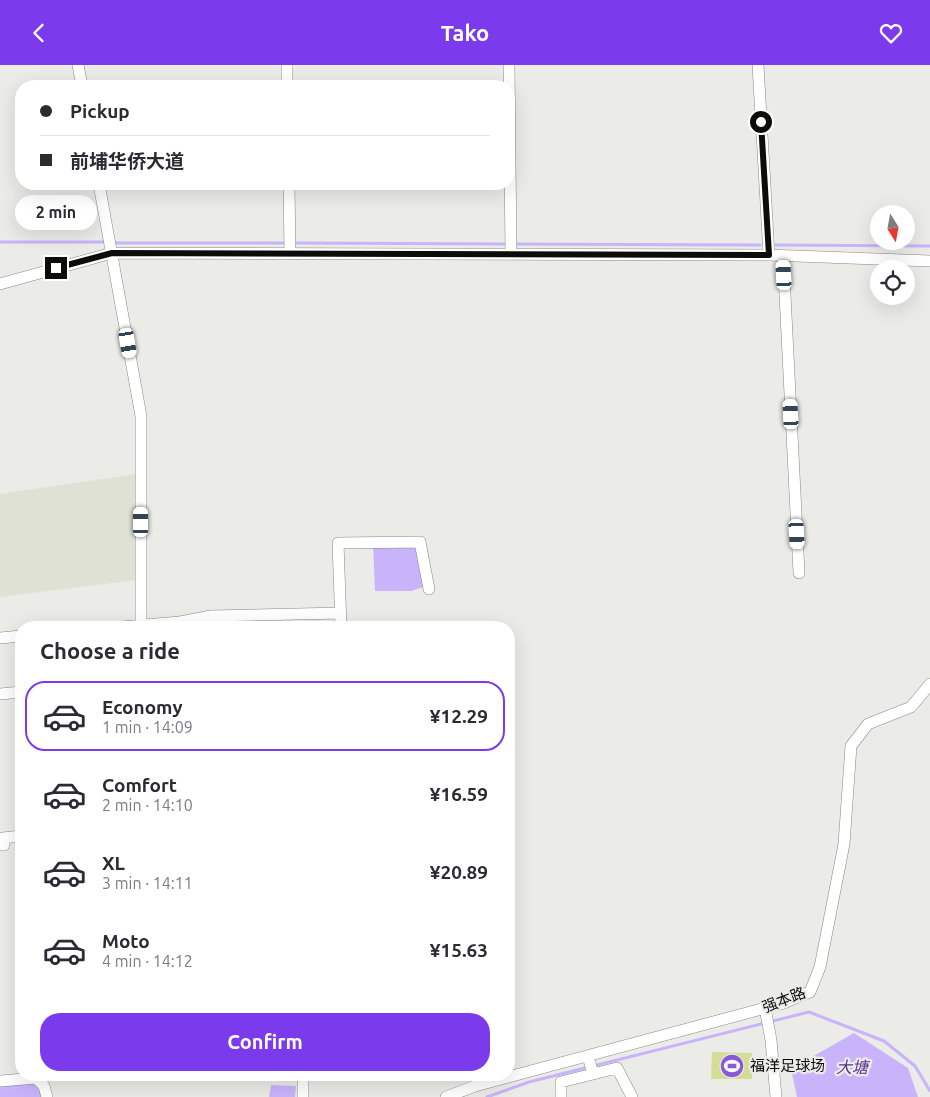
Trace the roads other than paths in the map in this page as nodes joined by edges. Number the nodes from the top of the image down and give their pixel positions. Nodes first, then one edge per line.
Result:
1 (78, 65) edge
2 (287, 65) edge
3 (509, 65) edge
4 (758, 65) edge
5 (81, 80) edge
6 (287, 80) edge
7 (509, 80) edge
8 (100, 190) edge
9 (289, 190) edge
10 (510, 190) edge
11 (110, 246) junction
12 (290, 247) junction
13 (511, 247) junction
14 (769, 255) junction
15 (783, 255) junction
16 (930, 261) edge
17 (0, 284) edge
18 (799, 573) dead end
19 (429, 589) dead end
20 (341, 613) junction
21 (141, 621) edge
22 (194, 621) edge
23 (341, 621) edge
24 (15, 637) edge
25 (0, 638) edge
26 (930, 684) edge
27 (15, 693) edge
28 (0, 694) edge
29 (15, 837) edge
30 (0, 845) edge
31 (767, 1017) junction
32 (590, 1066) junction
33 (515, 1079) edge
34 (15, 1080) edge
35 (0, 1081) edge
36 (39, 1081) edge
37 (303, 1081) edge
38 (504, 1081) edge
39 (46, 1097) edge
40 (303, 1097) edge
41 (446, 1097) edge
42 (561, 1097) edge
43 (632, 1097) edge
44 (776, 1097) edge

1 - 5 street
2 - 6 street
3 - 7 street
4 - 14 street
8 - 11 street
9 - 12 street
10 - 13 street
11 - 12 street
11 - 17 street
11 - 21 street
12 - 13 street
13 - 14 street
14 - 15 street
15 - 16 street
15 - 18 street
19 - 20 street
20 - 22 street
20 - 23 street
24 - 25 street
26 - 31 street, 强本路
27 - 28 street
29 - 30 street
31 - 32 street, 强本路
31 - 44 street
32 - 33 street, 强本路
32 - 42 street
32 - 43 street
34 - 35 street
36 - 39 street
37 - 40 street
38 - 41 street, 强本路

